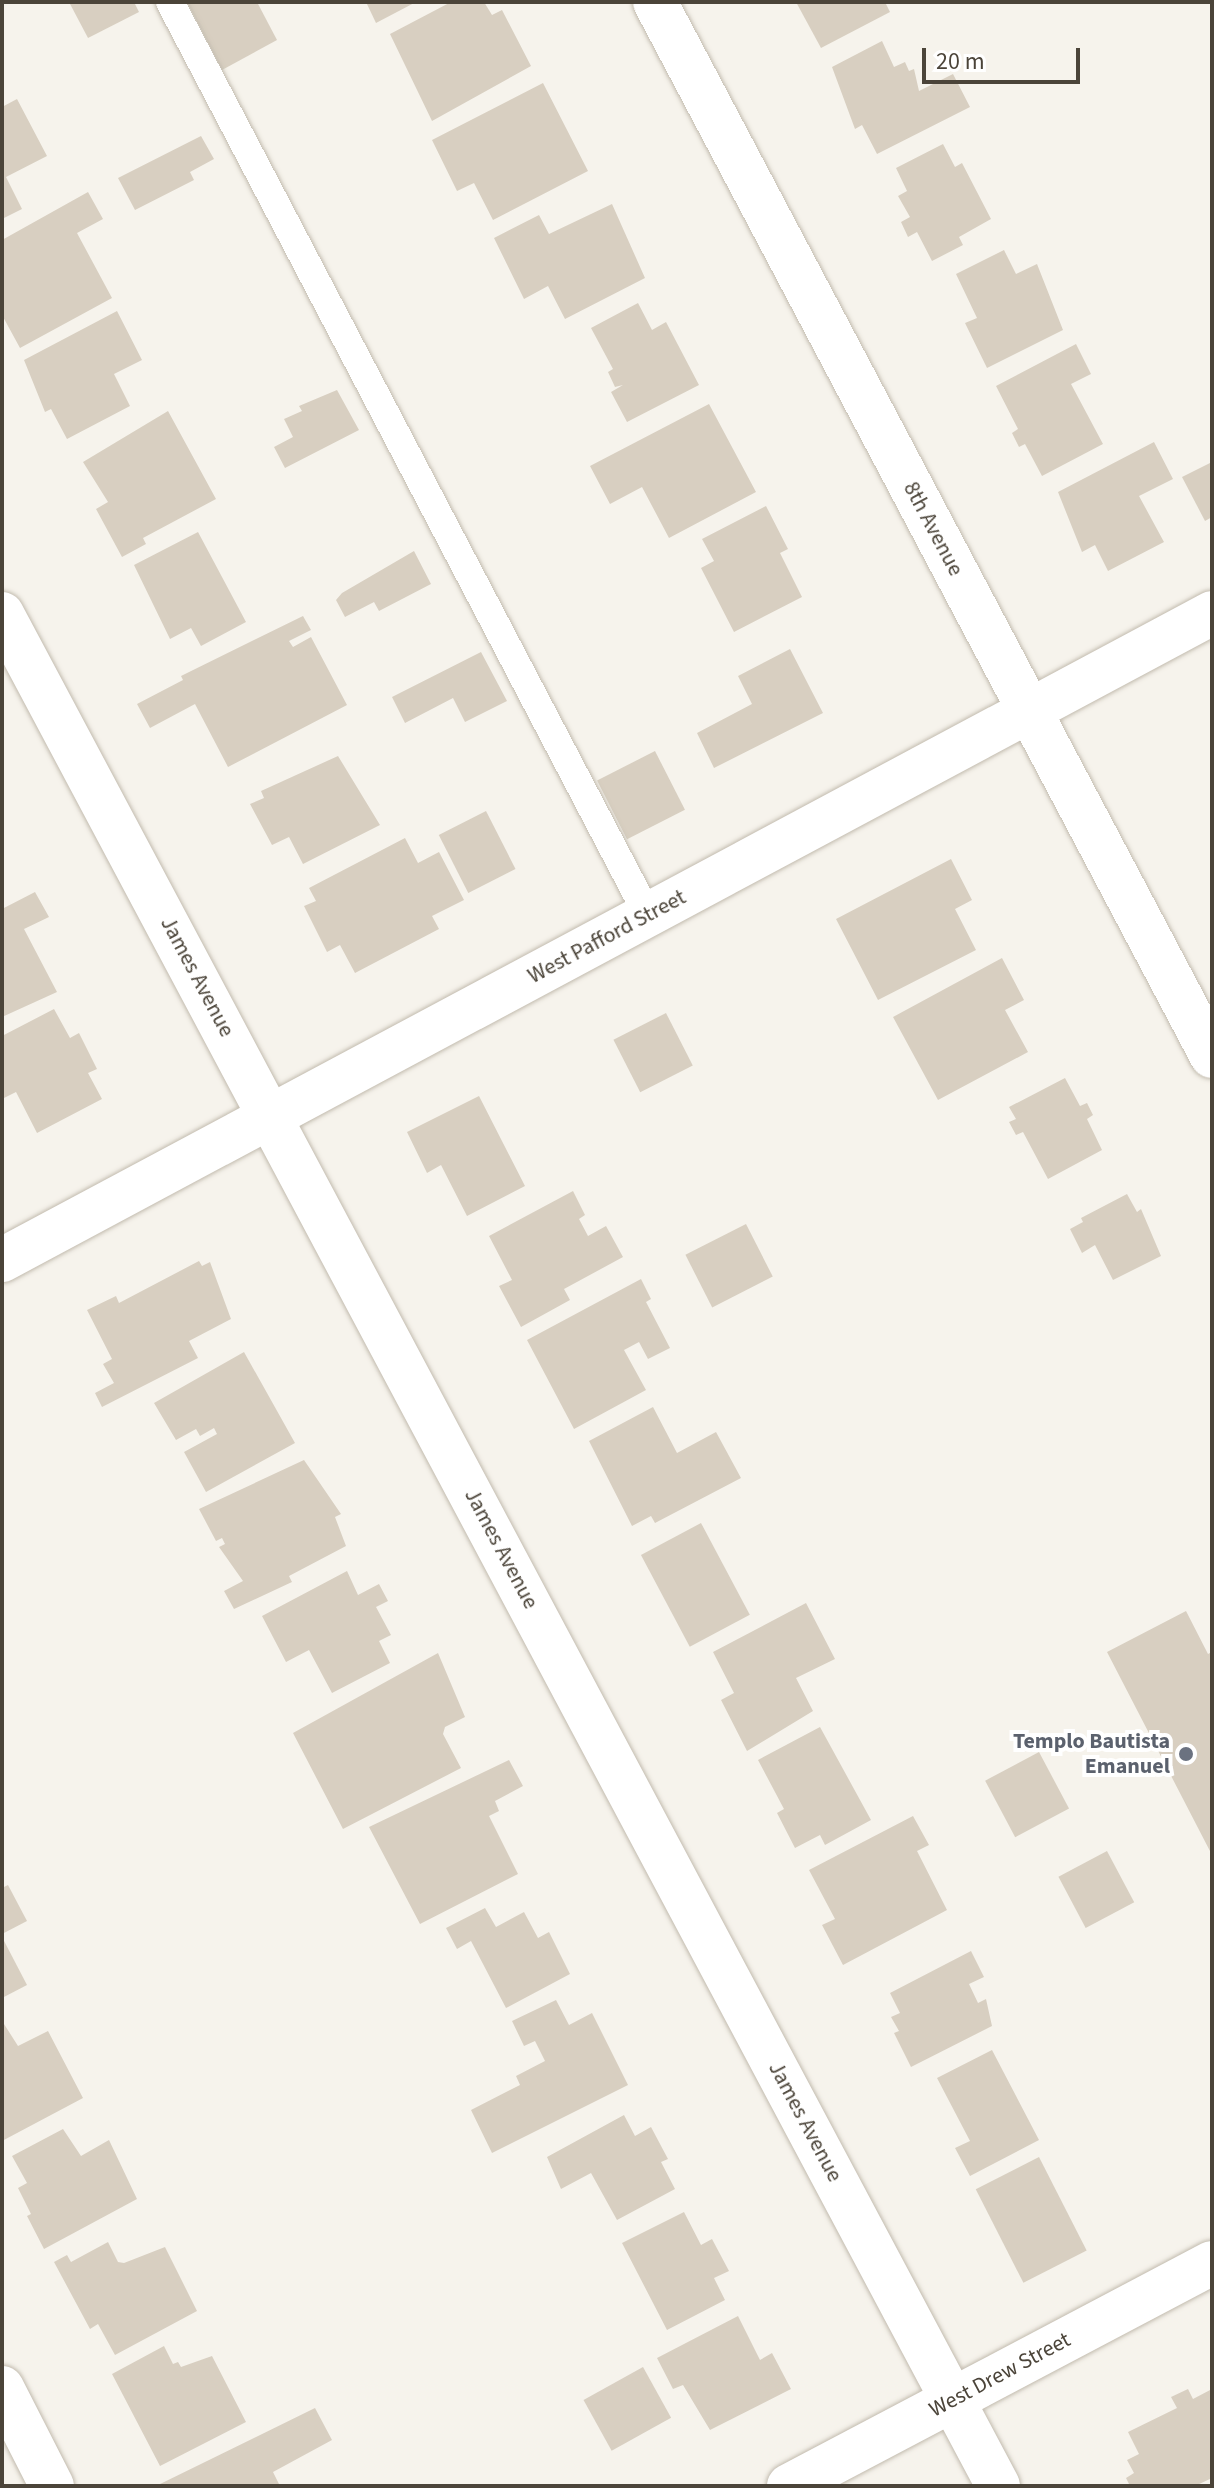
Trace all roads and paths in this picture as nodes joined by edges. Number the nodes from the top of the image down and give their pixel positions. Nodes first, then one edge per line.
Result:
1 (170, 2) edge
2 (655, 2) edge
3 (1212, 613) edge
4 (2, 614) edge
5 (1029, 711) junction
6 (648, 915) junction
7 (1212, 1056) edge
8 (272, 1116) junction
9 (2, 1260) edge
10 (1212, 2263) edge
11 (2, 2388) edge
12 (952, 2400) junction
13 (52, 2486) edge
14 (789, 2486) edge
15 (998, 2486) edge

1 - 6 lane
2 - 5 street, 8th Avenue
3 - 5 street, West Pafford Street
4 - 8 street, James Avenue
5 - 6 street, West Pafford Street
5 - 7 street, 8th Avenue
6 - 8 street, West Pafford Street
8 - 9 street, West Pafford Street
8 - 12 street, James Avenue
10 - 12 street, West Drew Street
11 - 13 street
12 - 14 street, West Drew Street
12 - 15 street, James Avenue

